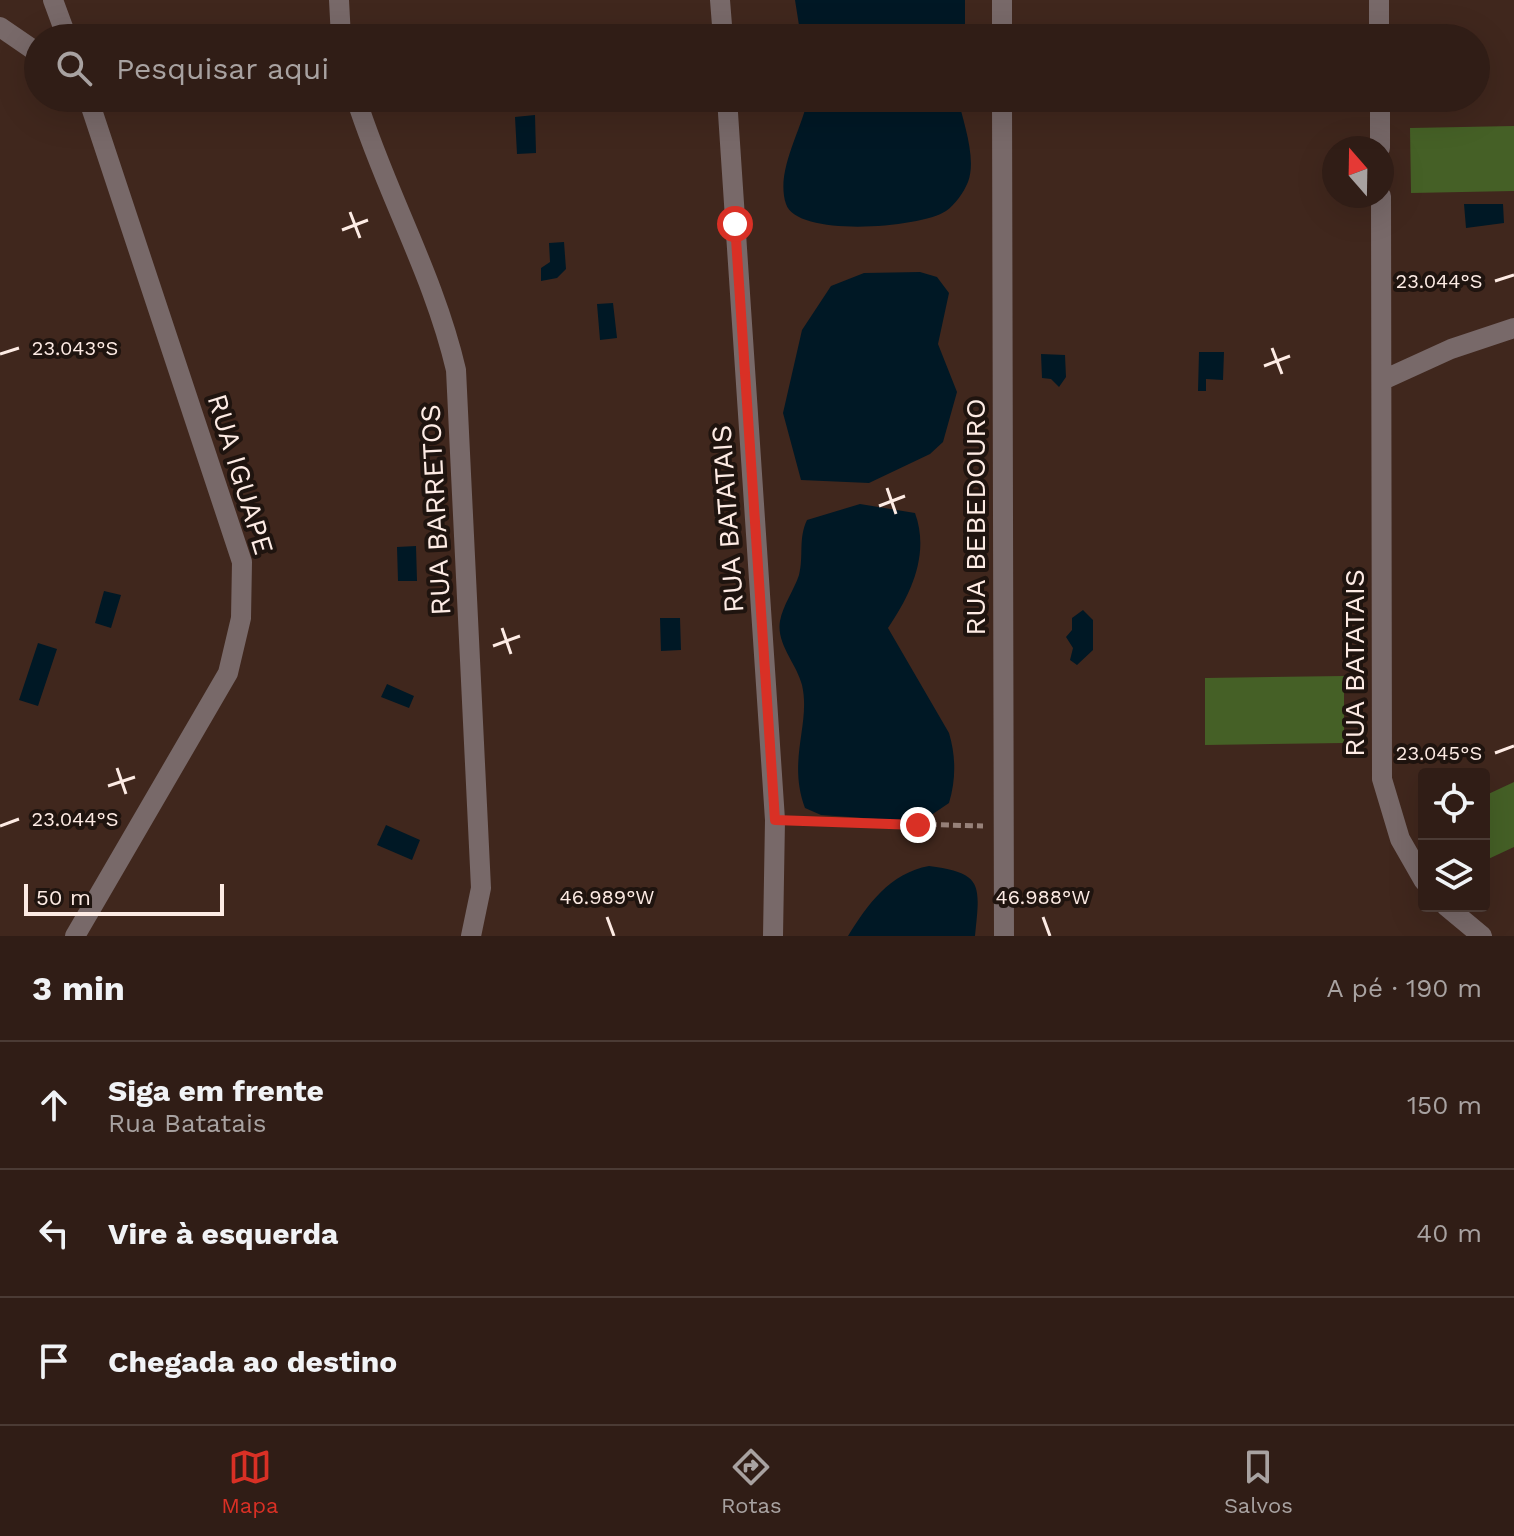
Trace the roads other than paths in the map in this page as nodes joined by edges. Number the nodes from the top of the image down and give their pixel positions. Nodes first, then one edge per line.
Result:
1 (53, 0) edge
2 (339, 0) edge
3 (720, 0) edge
4 (1002, 0) edge
5 (1379, 0) edge
6 (62, 24) edge
7 (340, 24) edge
8 (722, 24) edge
9 (1002, 24) edge
10 (1379, 24) edge
11 (0, 27) edge
12 (24, 43) edge
13 (93, 112) edge
14 (362, 112) edge
15 (728, 112) edge
16 (1002, 112) edge
17 (1380, 112) edge
18 (1380, 136) edge
19 (1381, 208) edge
20 (1514, 328) edge
21 (1383, 380) junction
22 (1418, 870) edge
23 (1453, 912) edge
24 (75, 936) edge
25 (471, 936) edge
26 (773, 936) edge
27 (1004, 936) edge
28 (1482, 936) edge

1 - 6 street
2 - 7 street
3 - 8 street
4 - 9 street
5 - 10 street
11 - 12 street
13 - 24 street, RUA IGUAPE
14 - 25 street, RUA BARRETOS
15 - 26 street, RUA BATATAIS
16 - 27 street, RUA BEBEDOURO
17 - 18 street
19 - 21 street, RUA BATATAIS
20 - 21 street
21 - 22 street, RUA BATATAIS
23 - 28 street

